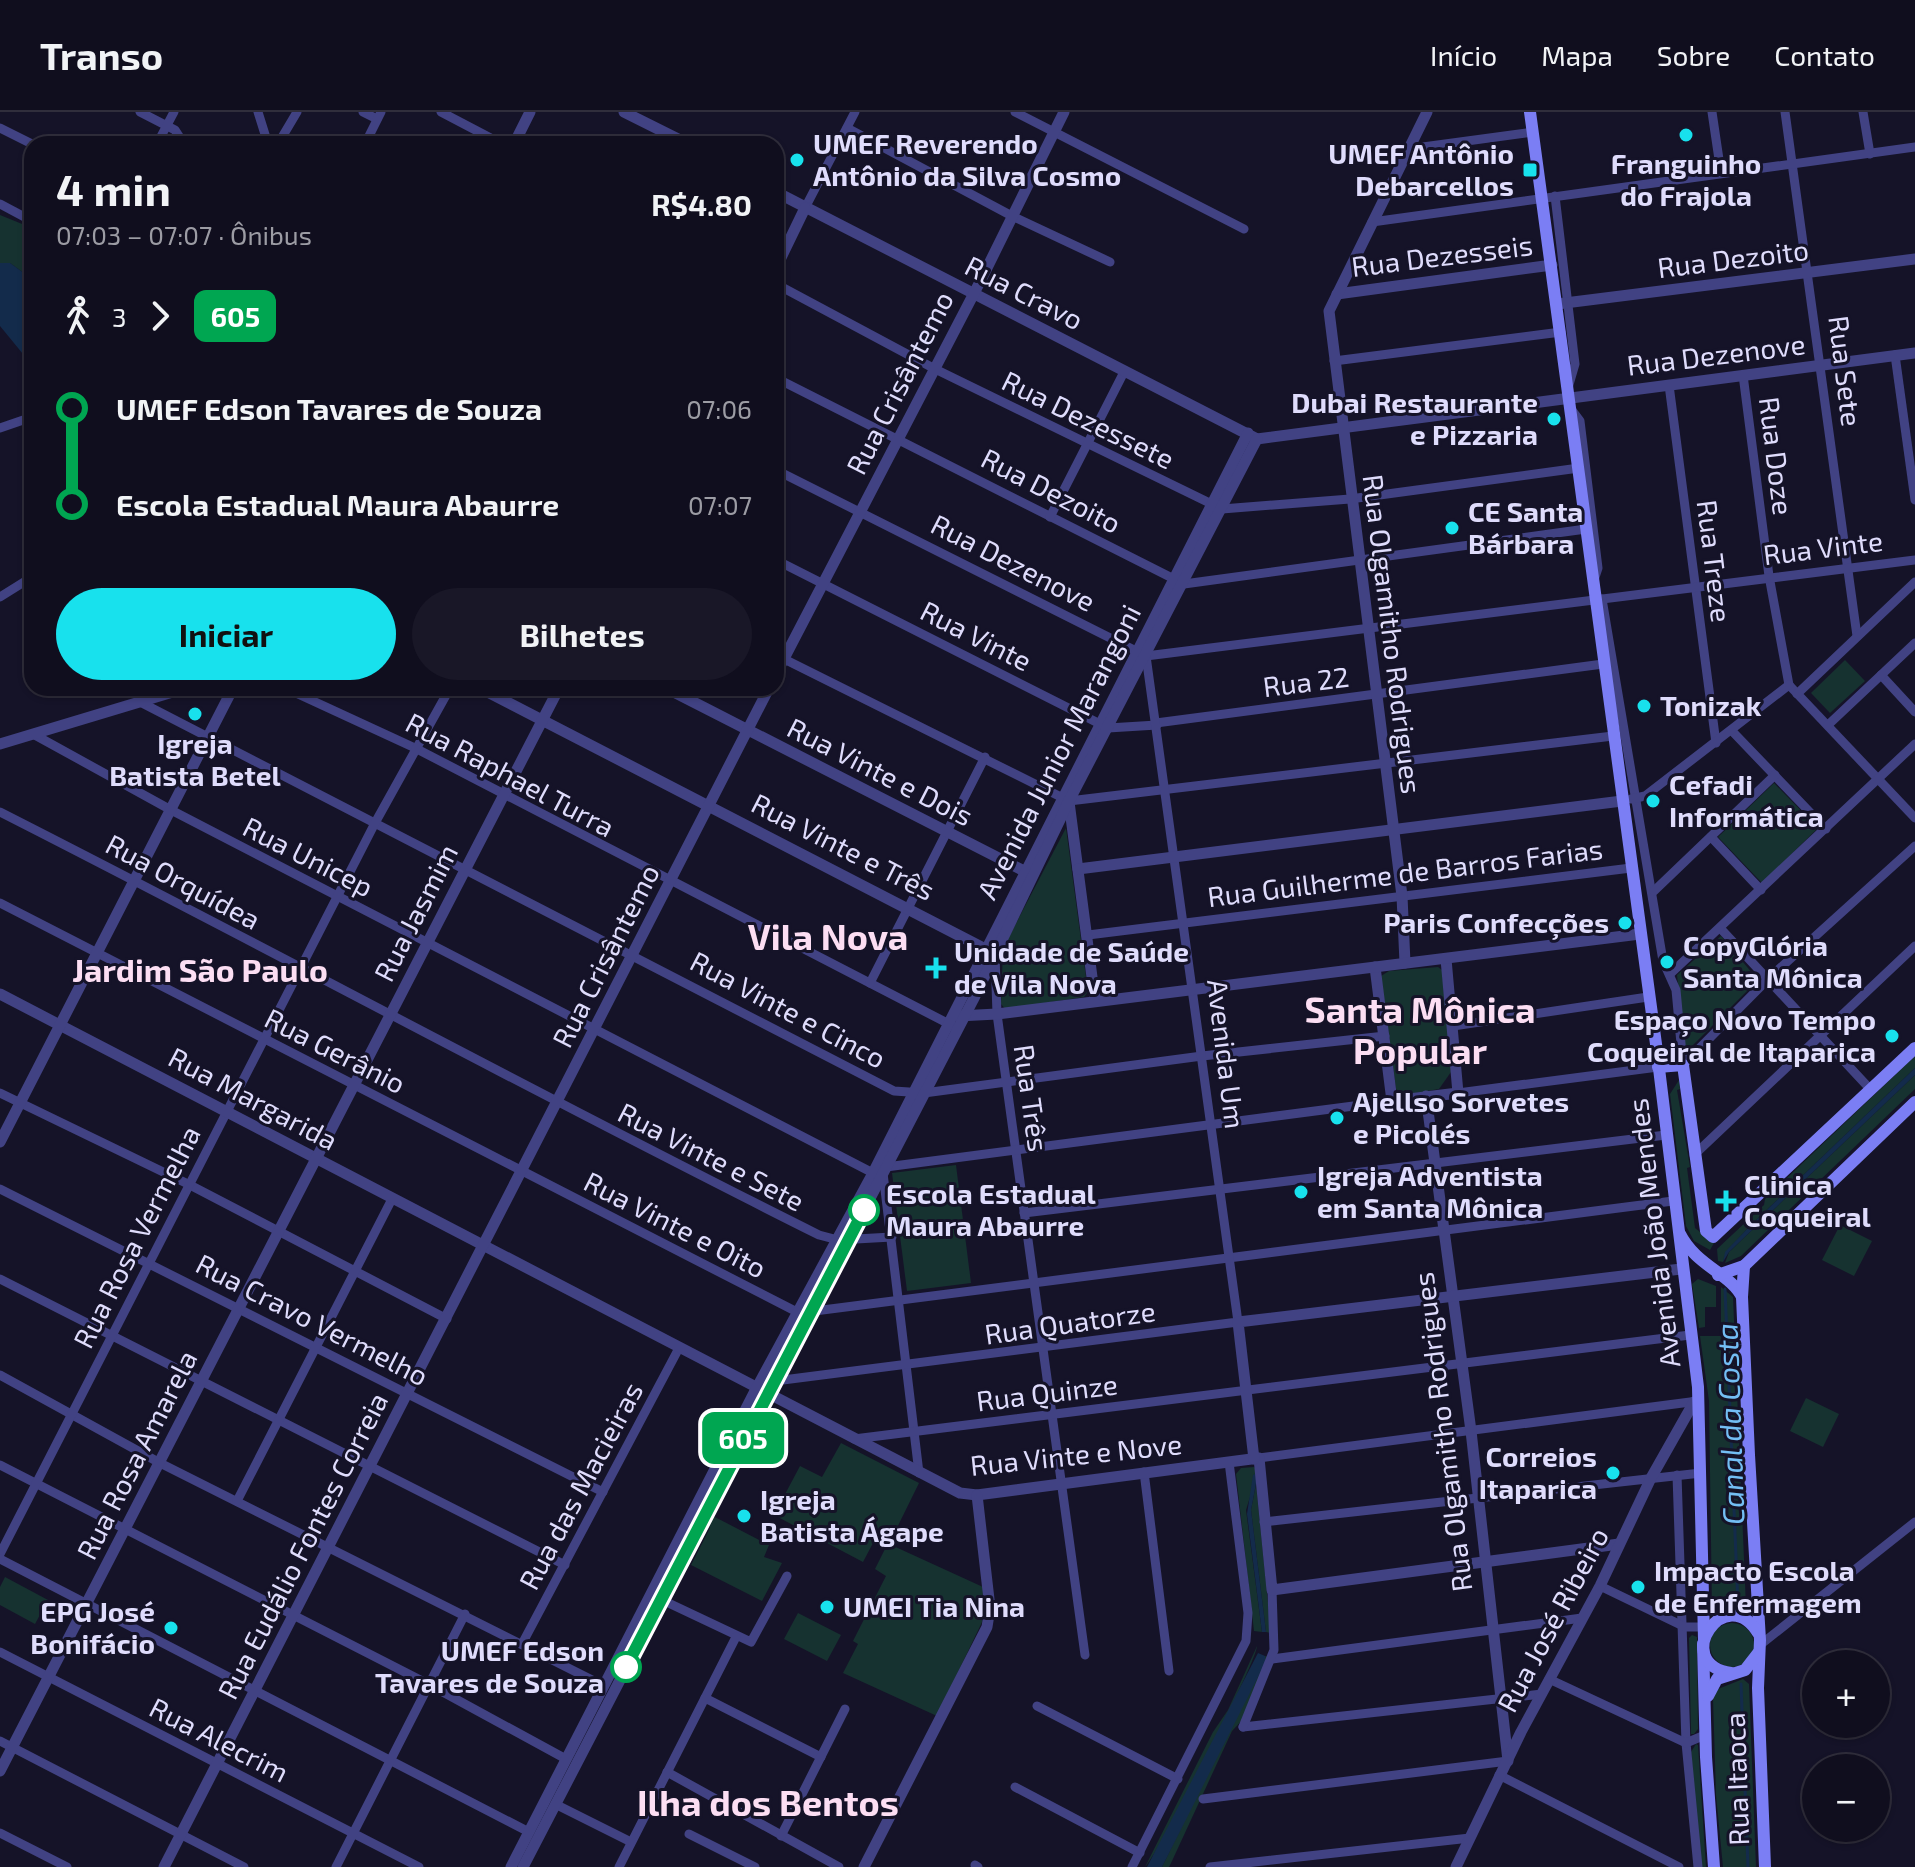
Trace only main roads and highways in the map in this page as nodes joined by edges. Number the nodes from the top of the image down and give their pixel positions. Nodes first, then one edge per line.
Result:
1 (1530, 112) edge
2 (1915, 1048) edge
3 (1658, 1067) junction
4 (1915, 1102) edge
5 (1676, 1224) junction
6 (1744, 1266) junction
7 (1714, 1273) junction
8 (1683, 1284) junction
9 (1742, 1297) junction
10 (1704, 1637) junction
11 (1760, 1644) junction
12 (1736, 1672) junction
13 (1758, 1688) junction
14 (1705, 1719) junction
15 (1714, 1867) edge
16 (1765, 1867) edge

1 - 3 main road, Avenida João Mendes
2 - 3 main road
3 - 5 main road, Avenida João Mendes
4 - 6 main road
5 - 7 main road
5 - 8 main road, Avenida João Mendes
6 - 7 main road
6 - 9 main road, Rua Itaoca
7 - 8 main road
7 - 9 main road
8 - 10 main road, Avenida João Mendes
9 - 11 main road, Rua Itaoca
10 - 11 main road
10 - 12 main road
10 - 14 main road, Avenida João Mendes
11 - 12 main road
11 - 13 main road, Rua Itaoca
12 - 13 main road
12 - 14 main road
13 - 16 main road, Rua Itaoca
14 - 15 main road, Avenida João Mendes

